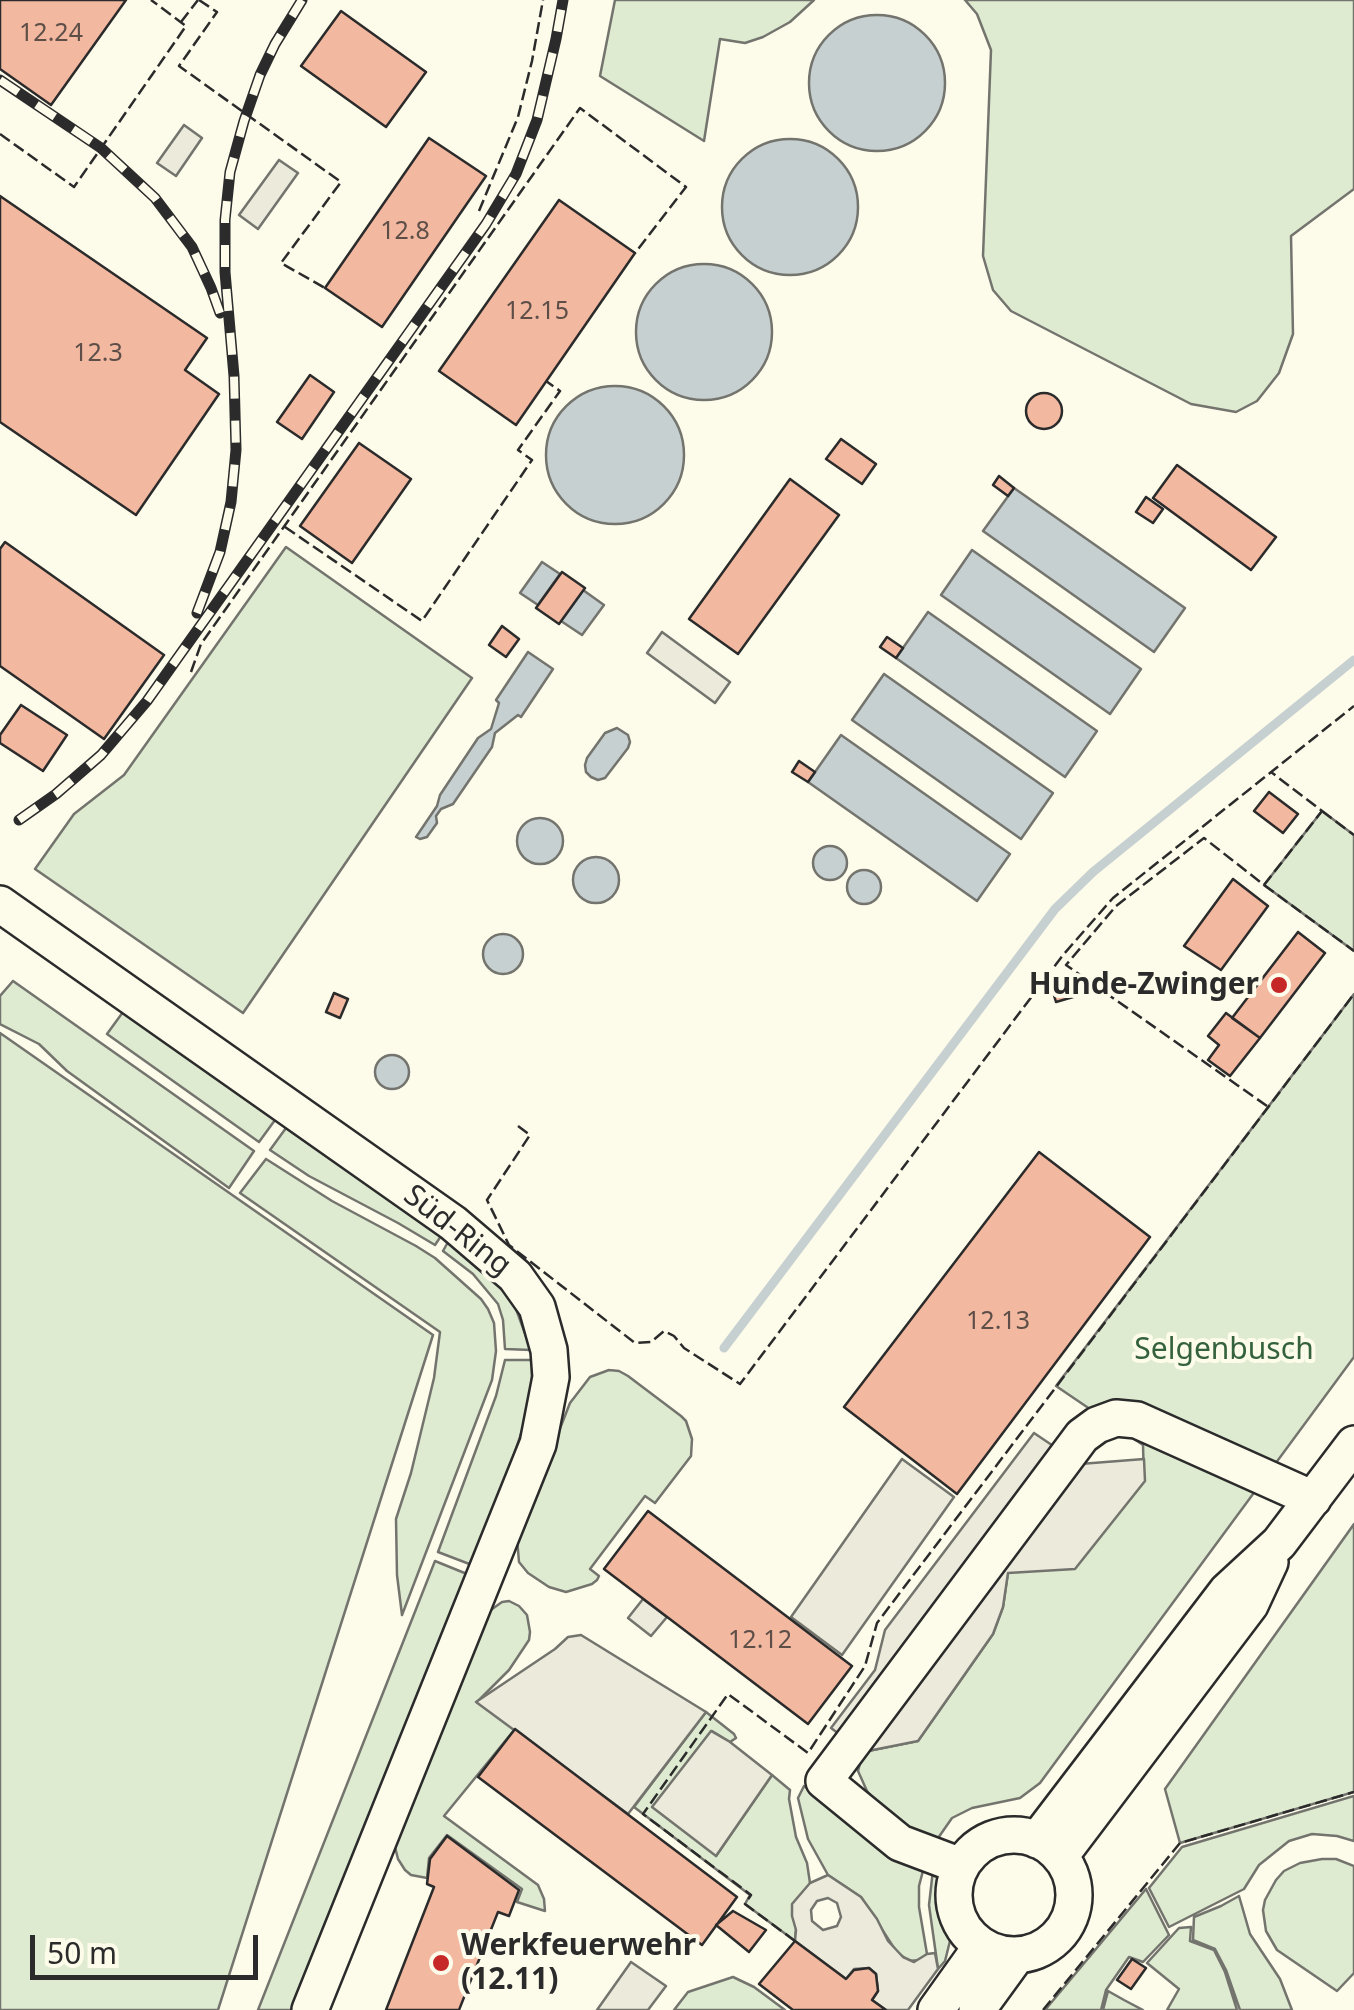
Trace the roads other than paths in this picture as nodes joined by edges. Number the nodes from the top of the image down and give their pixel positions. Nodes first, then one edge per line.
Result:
1 (0, 904) edge
2 (1354, 1444) edge
3 (1313, 1499) junction
4 (1049, 1848) junction
5 (961, 1866) junction
6 (981, 1948) junction
7 (1017, 1955) junction
8 (310, 2010) edge
9 (936, 2010) edge
10 (977, 2010) edge

1 - 8 street, Süd-Ring
2 - 3 street
3 - 4 street
3 - 5 street
4 - 5 street
4 - 7 street
5 - 6 street
6 - 7 street
6 - 9 street
7 - 10 street

